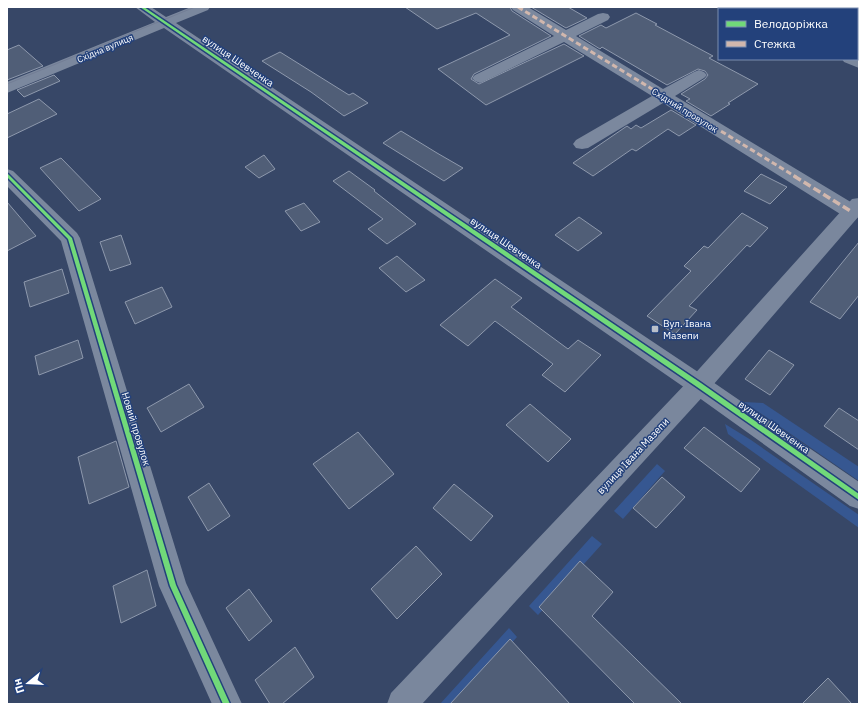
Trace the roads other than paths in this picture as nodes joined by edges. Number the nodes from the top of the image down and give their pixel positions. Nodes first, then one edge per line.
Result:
1 (178, 7) edge
2 (203, 7) edge
3 (518, 7) edge
4 (154, 15) edge
5 (603, 17) dead end
6 (565, 36) junction
7 (699, 75) dead end
8 (7, 76) edge
9 (480, 78) dead end
10 (7, 88) edge
11 (663, 96) junction
12 (582, 144) dead end
13 (7, 175) edge
14 (855, 208) edge
15 (698, 385) junction
16 (859, 497) edge
17 (227, 704) edge
18 (402, 704) edge

1 - 4 street, Східна вулиця
2 - 4 street, Східна вулиця
3 - 6 street, Східний провулок
4 - 8 street, Східна вулиця
4 - 10 street, Східна вулиця
4 - 15 street, вулиця Шевченка
5 - 6 street
6 - 9 street
6 - 11 street, Східний провулок
7 - 11 street
11 - 12 street
11 - 14 street, Східний провулок
13 - 17 street, Новий провулок
14 - 15 main road, вулиця Івана Мазепи
15 - 16 street, вулиця Шевченка
15 - 18 main road, вулиця Івана Мазепи

